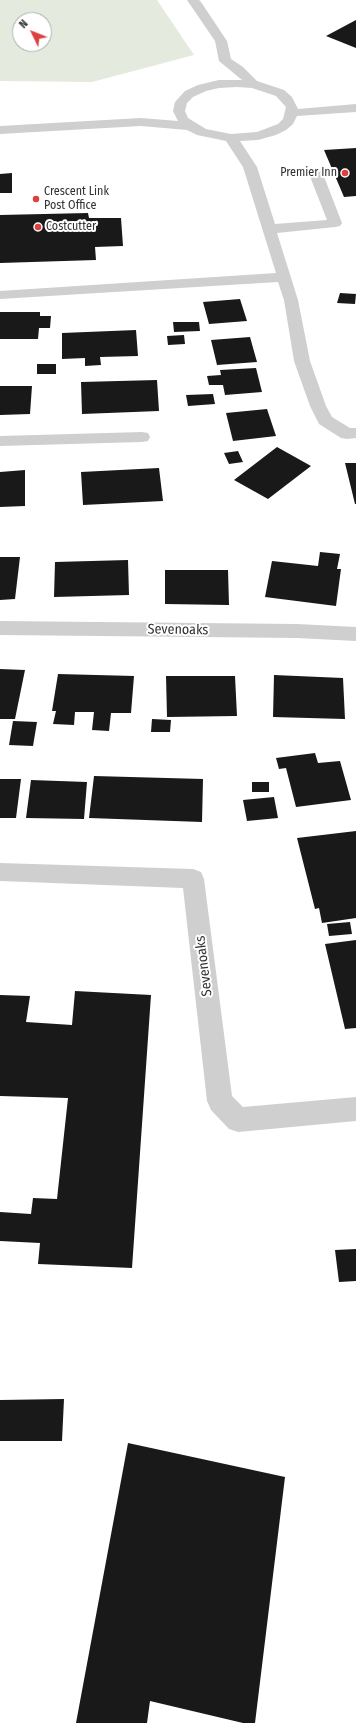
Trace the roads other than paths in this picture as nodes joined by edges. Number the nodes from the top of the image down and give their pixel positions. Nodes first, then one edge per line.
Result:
1 (193, 0) edge
2 (225, 61) junction
3 (253, 84) junction
4 (202, 88) junction
5 (288, 100) junction
6 (352, 108) edge
7 (179, 111) junction
8 (292, 114) junction
9 (141, 122) junction
10 (190, 126) junction
11 (0, 130) edge
12 (258, 136) junction
13 (231, 138) junction
14 (250, 167) junction
15 (316, 174) dead end
16 (270, 229) junction
17 (284, 277) junction
18 (0, 295) edge
19 (356, 433) edge
20 (142, 437) dead end
21 (0, 441) edge
22 (0, 628) edge
23 (356, 634) edge
24 (0, 872) edge
25 (356, 1109) edge

1 - 2 street
2 - 3 street
2 - 4 street
3 - 4 street
3 - 5 street
4 - 7 street
5 - 6 street
5 - 8 street
6 - 8 street
7 - 9 street
7 - 10 street
8 - 12 street
9 - 10 street
9 - 11 street
10 - 13 street
12 - 13 street
12 - 14 street
13 - 14 street
14 - 16 street
15 - 16 street
16 - 17 street
17 - 18 street
17 - 19 street
20 - 21 street
22 - 23 street, Sevenoaks
24 - 25 street, Sevenoaks

